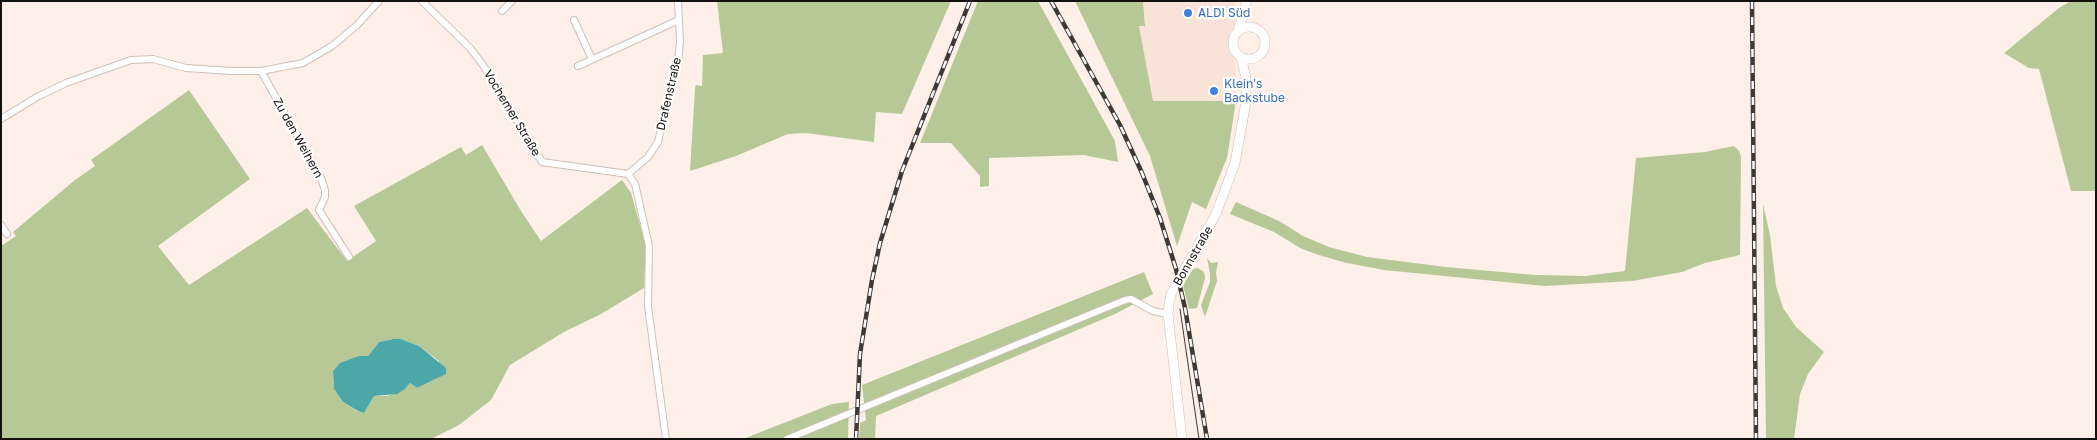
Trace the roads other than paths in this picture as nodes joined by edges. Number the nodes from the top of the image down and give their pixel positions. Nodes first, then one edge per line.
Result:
1 (379, 1) edge
2 (422, 1) edge
3 (512, 1) edge
4 (678, 1) edge
5 (1247, 1) edge
6 (502, 11) dead end
7 (574, 20) dead end
8 (679, 20) junction
9 (1255, 29) junction
10 (1238, 31) junction
11 (1241, 57) junction
12 (1257, 57) junction
13 (592, 59) junction
14 (578, 66) dead end
15 (262, 71) junction
16 (1246, 78) junction
17 (1, 119) edge
18 (628, 174) junction
19 (1, 225) edge
20 (7, 234) dead end
21 (349, 257) dead end
22 (1168, 314) junction
23 (666, 439) edge
24 (787, 439) edge
25 (1182, 439) edge

1 - 15 street
2 - 18 street, Vochemer Straße
3 - 6 street
4 - 8 street, Drafenstraße
5 - 9 main road
5 - 10 main road
7 - 13 street
8 - 13 street
8 - 18 street, Drafenstraße
9 - 10 main road
9 - 12 main road
10 - 11 main road
11 - 12 main road
11 - 16 main road, Bonnstraße
12 - 16 main road, Bonnstraße
13 - 14 street
15 - 17 street
15 - 21 street, Zu den Weihern
16 - 22 main road, Bonnstraße
18 - 23 street
19 - 20 street
22 - 24 street
22 - 25 main road, Bonnstraße

